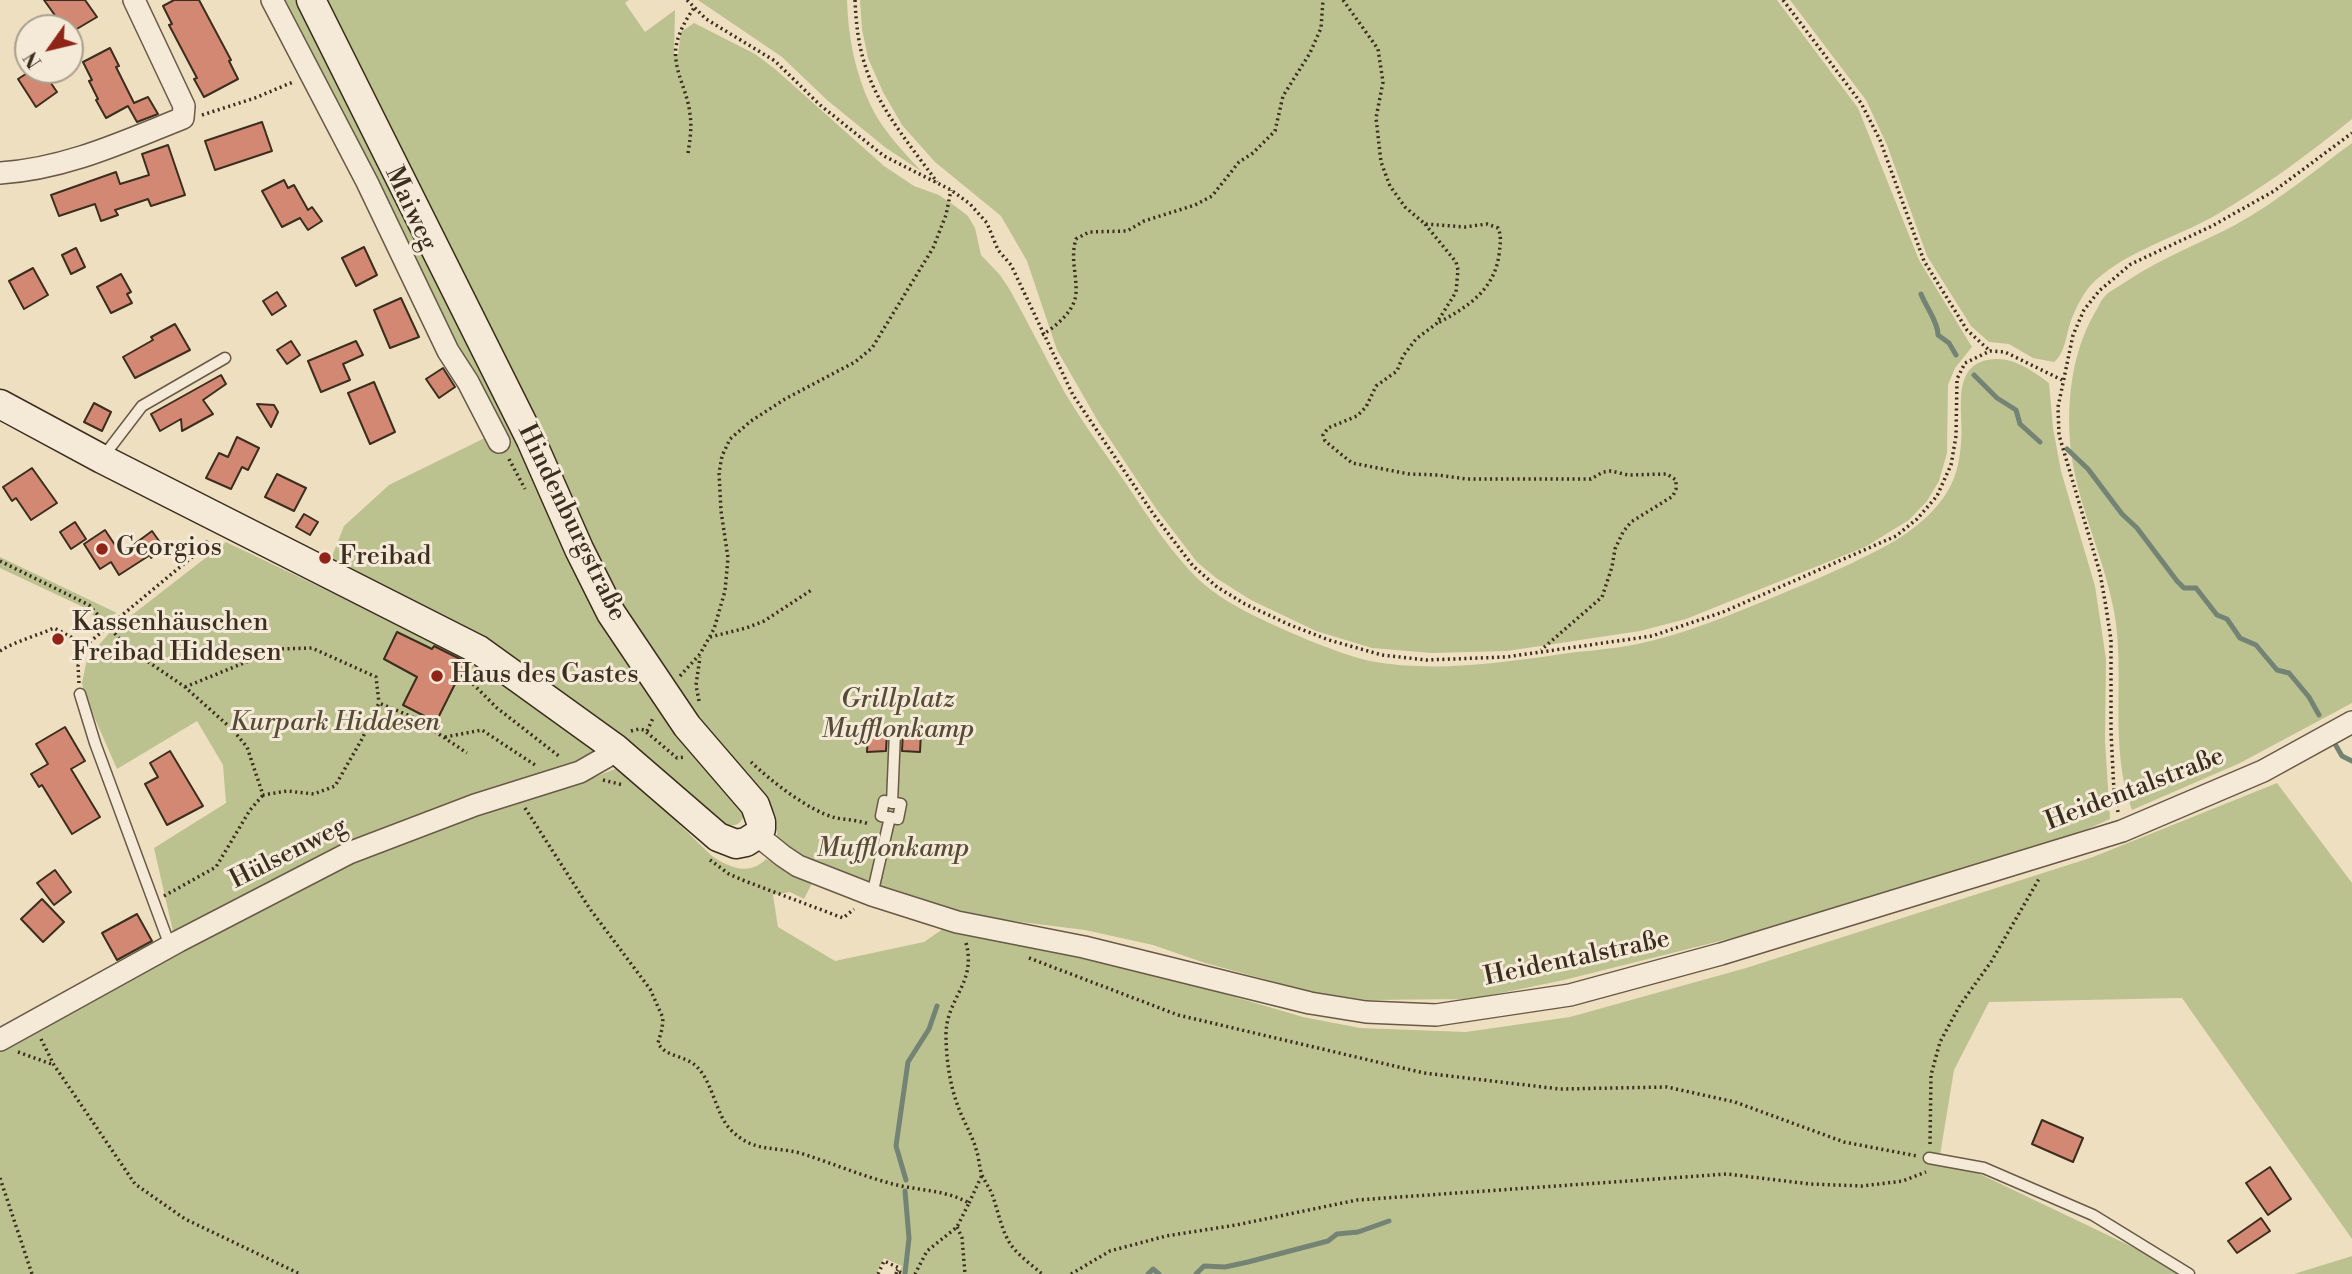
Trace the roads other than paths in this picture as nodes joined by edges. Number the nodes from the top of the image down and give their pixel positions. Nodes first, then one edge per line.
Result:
1 (134, 0) edge
2 (271, 0) edge
3 (311, 0) edge
4 (0, 173) edge
5 (225, 358) dead end
6 (0, 404) edge
7 (499, 442) dead end
8 (102, 459) junction
9 (80, 694) road end
10 (2352, 722) edge
11 (895, 732) dead end
12 (615, 748) junction
13 (757, 835) junction
14 (872, 895) junction
15 (170, 946) junction
16 (7, 1046) edge
17 (1929, 1158) road end
18 (2189, 1274) edge

1 - 4 street
2 - 7 street, Maiweg
3 - 13 main road, Hindenburgstraße
5 - 8 lane
6 - 8 main road
8 - 12 main road
9 - 15 lane
10 - 14 street, Heidentalstraße
11 - 14 lane
12 - 13 main road
12 - 15 street, Hülsenweg
13 - 14 street, Heidentalstraße
15 - 16 street, Hülsenweg
17 - 18 lane

